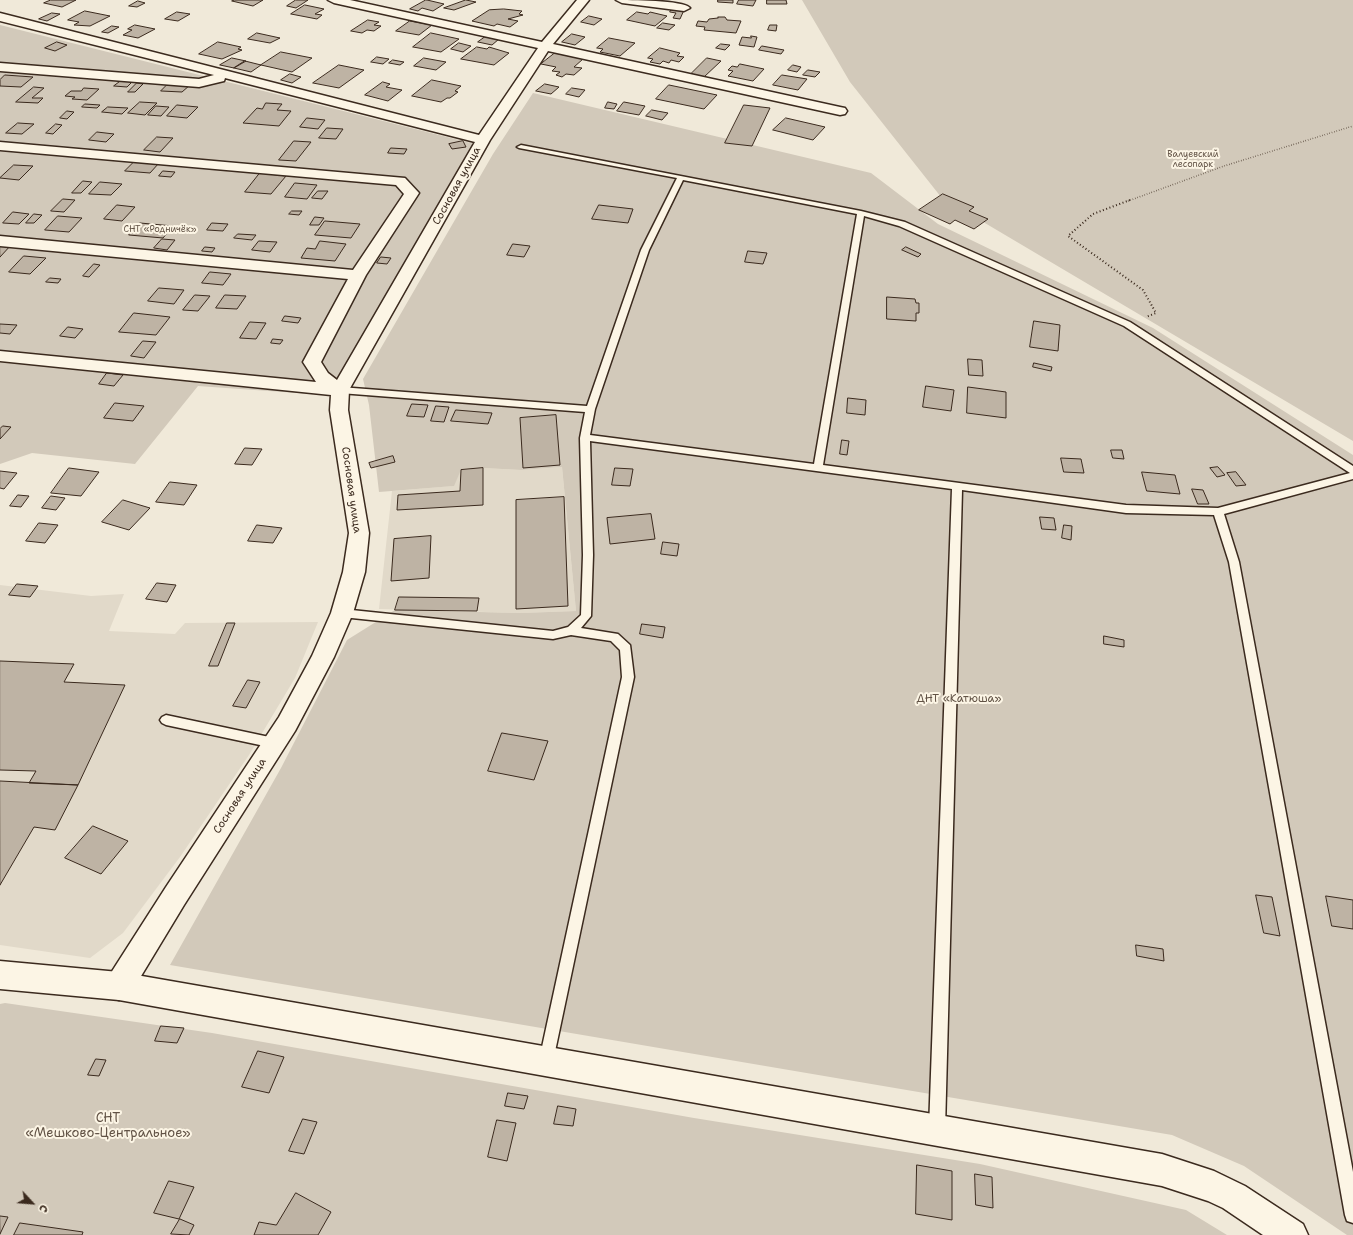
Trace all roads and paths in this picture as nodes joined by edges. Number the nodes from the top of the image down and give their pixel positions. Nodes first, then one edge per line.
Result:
1 (334, 0) edge
2 (583, 0) edge
3 (622, 0) edge
4 (684, 8) dead end
5 (0, 17) edge
6 (546, 46) junction
7 (0, 67) edge
8 (228, 76) junction
9 (840, 112) dead end
10 (1353, 126) edge
11 (483, 140) junction
12 (0, 146) edge
13 (520, 147) dead end
14 (681, 177) junction
15 (861, 213) junction
16 (0, 241) edge
17 (358, 275) junction
18 (1127, 324) junction
19 (0, 356) edge
20 (340, 390) junction
21 (590, 408) junction
22 (585, 438) junction
23 (818, 467) junction
24 (1353, 471) edge
25 (1353, 476) edge
26 (957, 486) junction
27 (1218, 512) junction
28 (342, 613) junction
29 (571, 631) junction
30 (166, 720) dead end
31 (274, 743) junction
32 (0, 974) edge
33 (119, 986) junction
34 (546, 1061) junction
35 (937, 1130) junction
36 (1353, 1215) edge
37 (1292, 1235) edge

1 - 6 street
2 - 6 street, Сосновая улица
3 - 4 street
5 - 8 street
6 - 9 street
6 - 11 street, Сосновая улица
7 - 8 street
8 - 11 street
10 - 18 path
11 - 20 street, Сосновая улица
12 - 17 street
13 - 14 lane
14 - 15 lane
14 - 21 lane
15 - 18 lane
15 - 23 lane
16 - 17 street
17 - 20 street
18 - 24 lane
19 - 20 street
20 - 21 lane
20 - 28 street, Сосновая улица
21 - 22 lane
22 - 23 lane
22 - 29 lane
23 - 26 lane
25 - 27 lane
26 - 27 lane
26 - 35 lane
27 - 36 lane
28 - 29 lane
28 - 31 street, Сосновая улица
29 - 34 lane
30 - 31 lane
31 - 33 street, Сосновая улица
32 - 33 street
33 - 34 street
34 - 35 street
35 - 37 street

